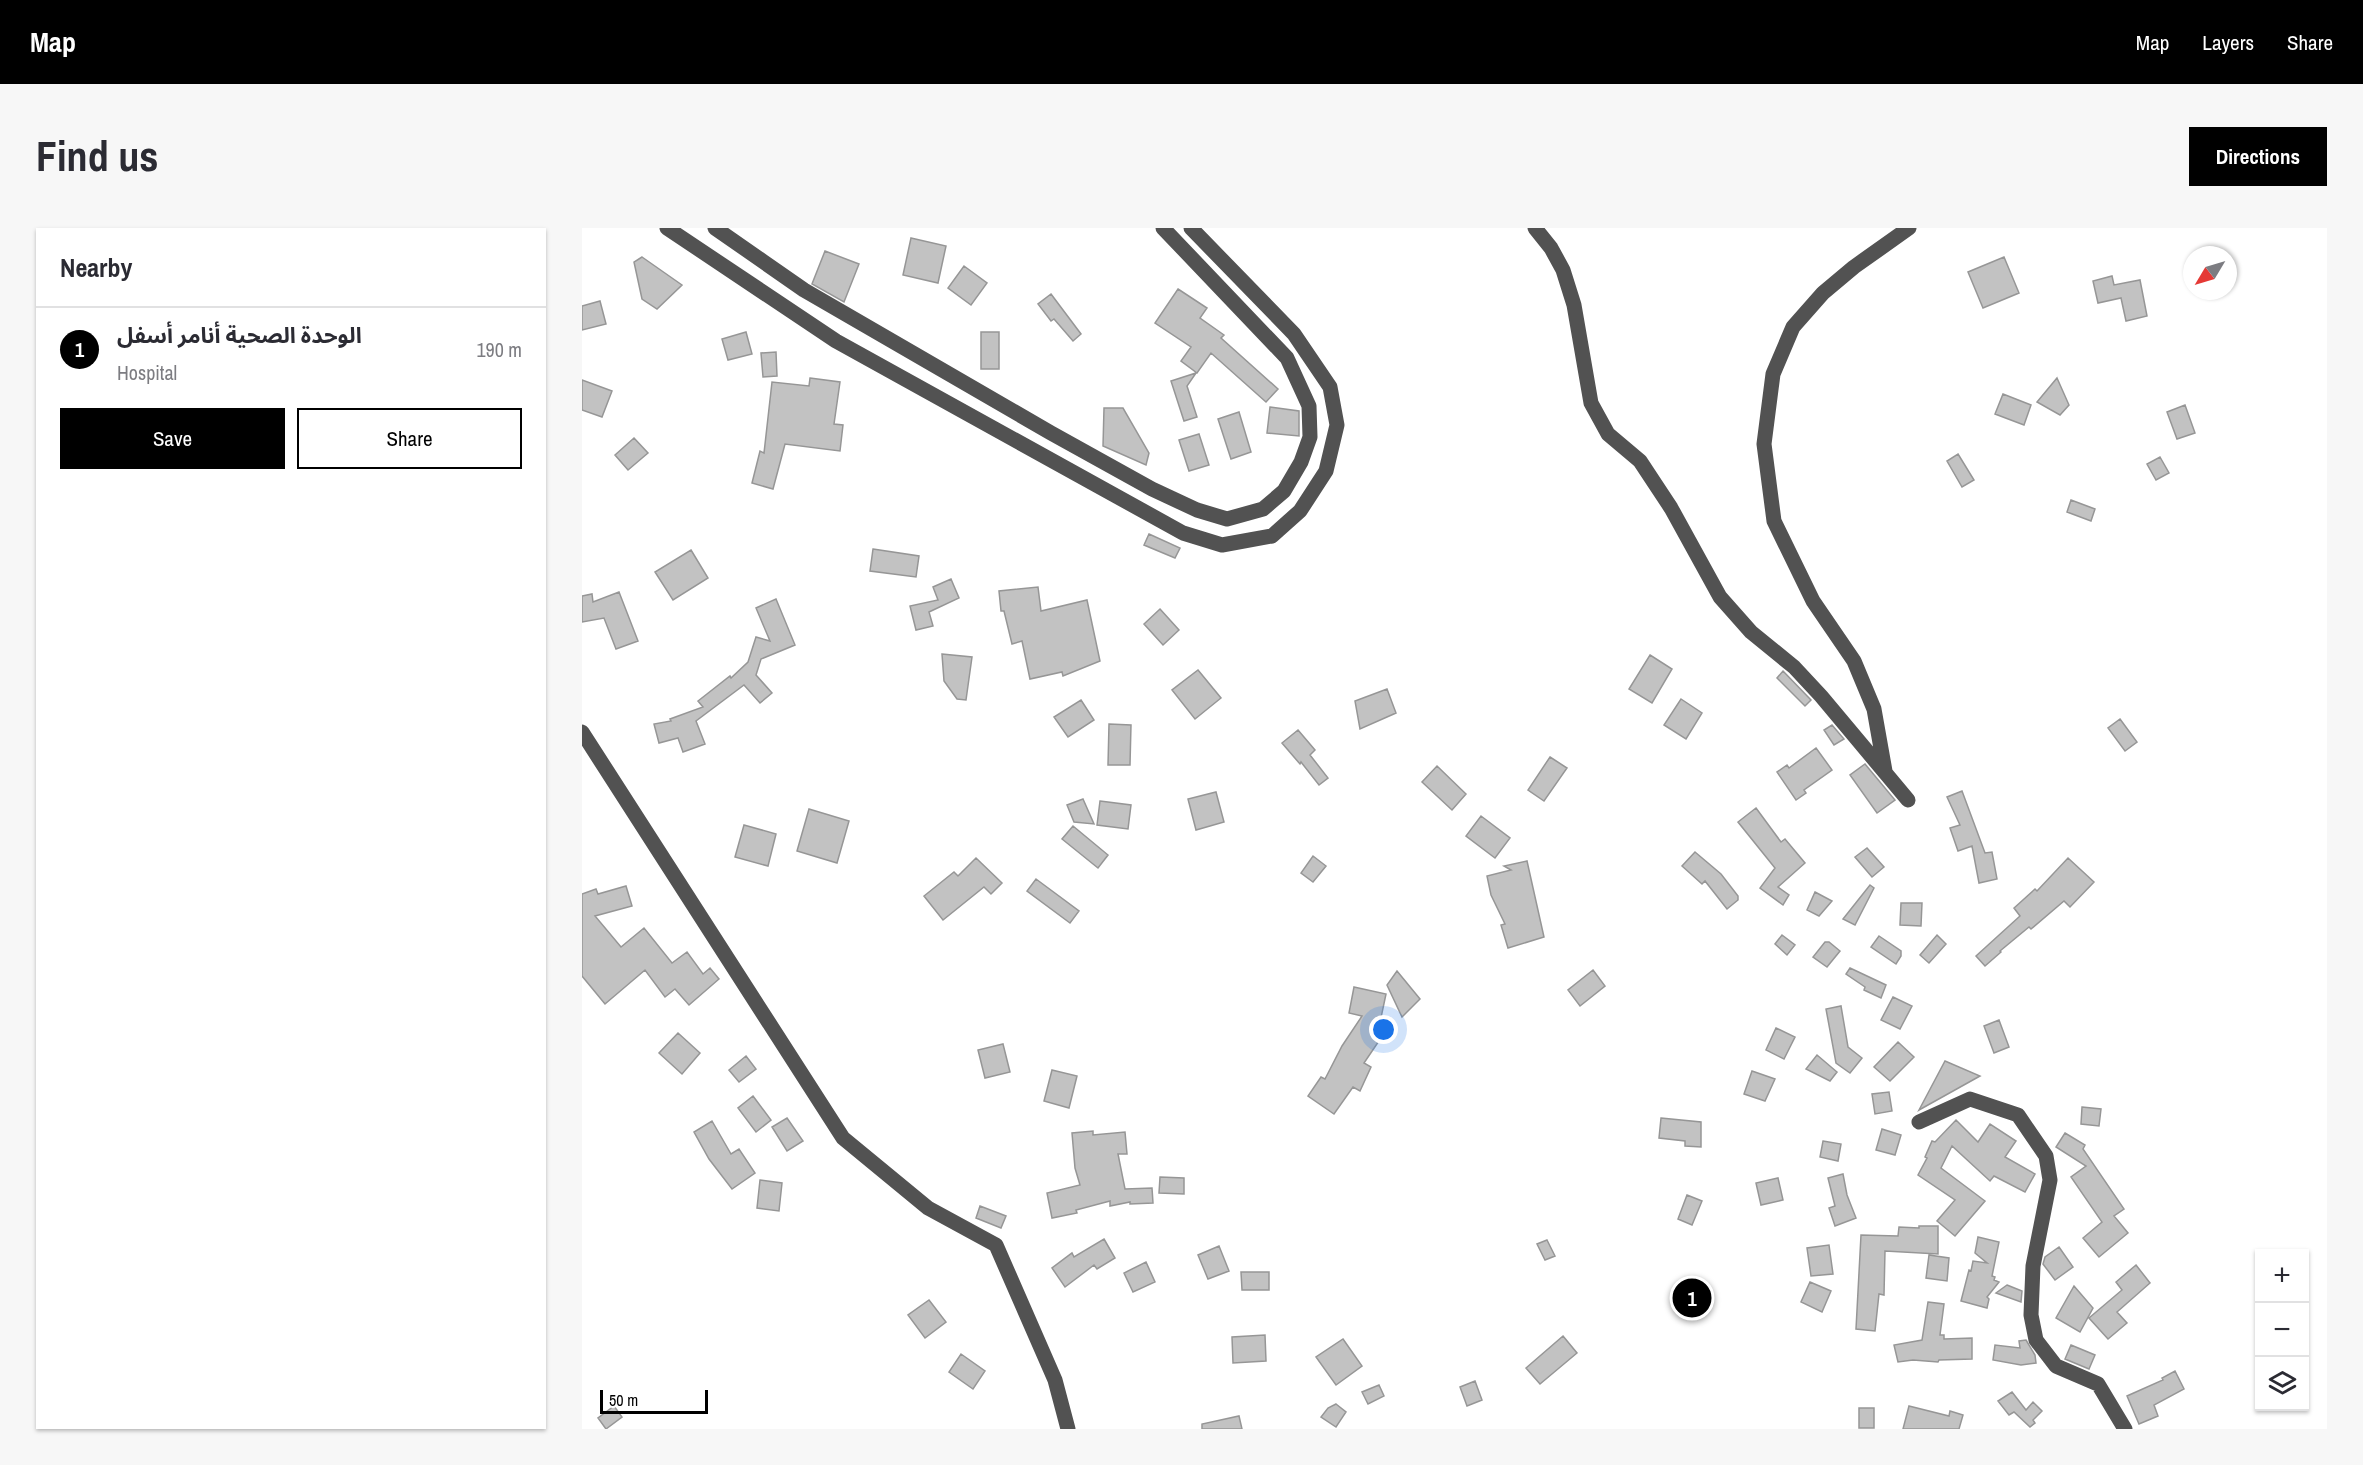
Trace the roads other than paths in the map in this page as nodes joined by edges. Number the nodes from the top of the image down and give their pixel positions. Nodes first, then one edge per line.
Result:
1 (667, 228) edge
2 (715, 228) edge
3 (1163, 228) edge
4 (1191, 228) edge
5 (1535, 228) edge
6 (1909, 228) edge
7 (582, 732) edge
8 (1885, 771) junction
9 (1908, 800) dead end
10 (1919, 1122) dead end
11 (1068, 1429) edge
12 (2125, 1429) edge

1 - 4 street
2 - 3 street
5 - 8 street
6 - 8 street
7 - 11 street
8 - 9 street
10 - 12 street

